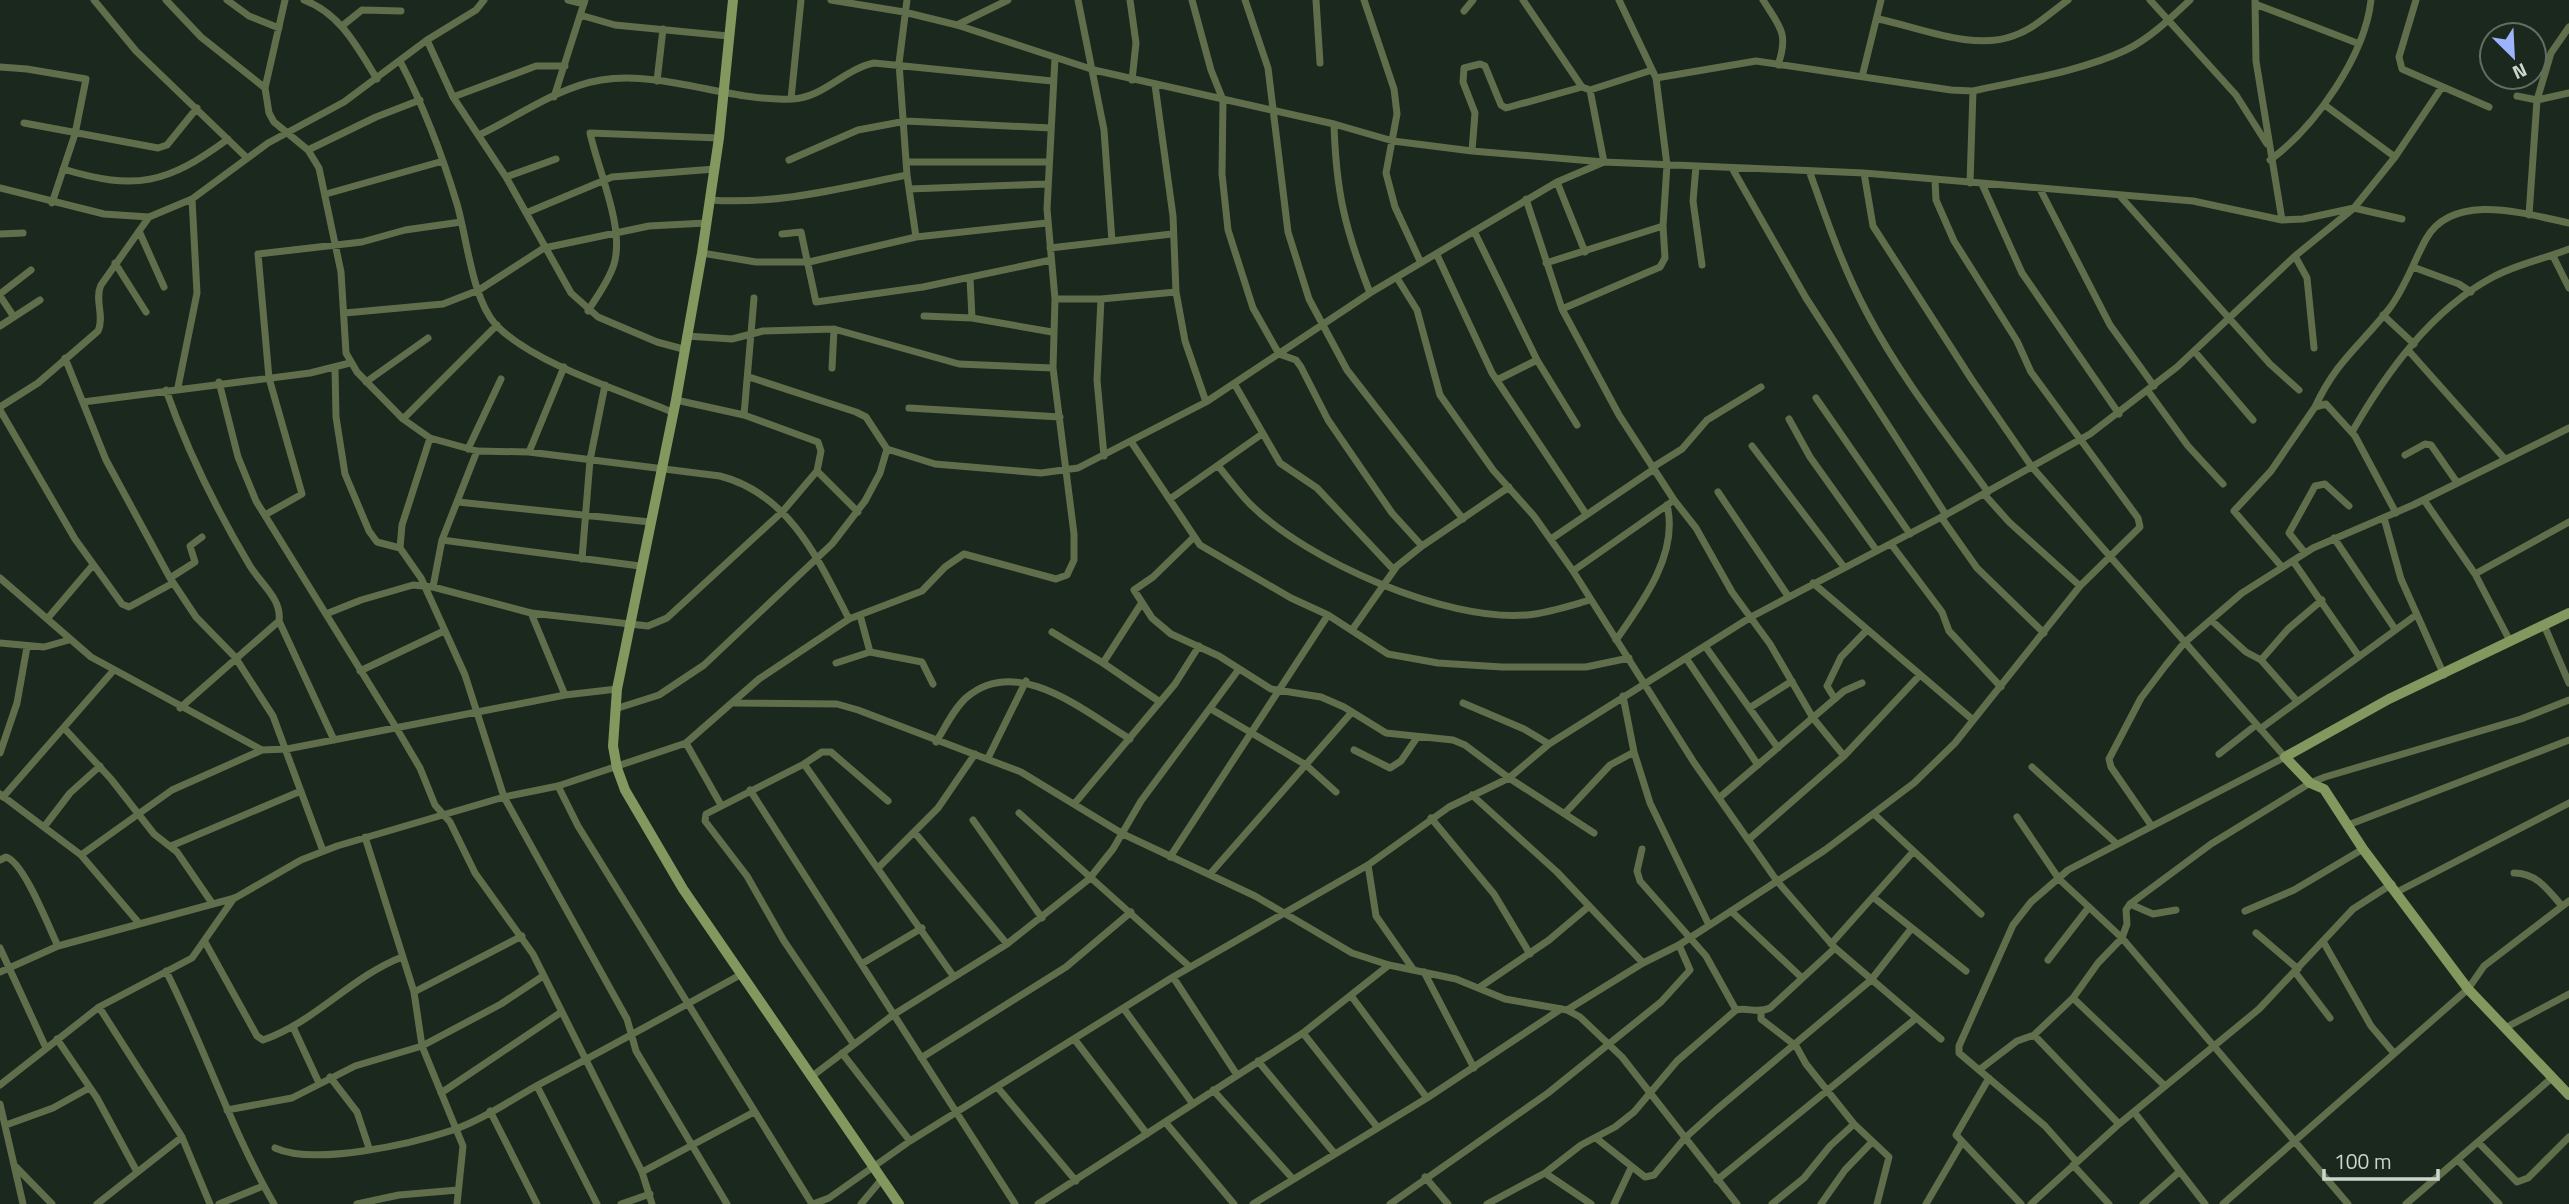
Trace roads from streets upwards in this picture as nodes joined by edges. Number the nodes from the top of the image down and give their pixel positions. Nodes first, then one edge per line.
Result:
1 (94, 0) edge
2 (166, 0) edge
3 (227, 0) edge
4 (285, 0) edge
5 (304, 0) edge
6 (484, 0) edge
7 (568, 0) edge
8 (733, 0) edge
9 (802, 0) edge
10 (831, 0) edge
11 (907, 0) edge
12 (1008, 0) edge
13 (1077, 0) edge
14 (1130, 0) edge
15 (1192, 0) edge
16 (1245, 0) edge
17 (1316, 0) edge
18 (1364, 0) edge
19 (1473, 0) edge
20 (1523, 0) edge
21 (1619, 0) edge
22 (1763, 0) edge
23 (1881, 0) edge
24 (2068, 0) edge
25 (2150, 0) edge
26 (2190, 0) edge
27 (2371, 0) edge
28 (2416, 0) edge
29 (584, 2) edge
30 (2255, 2) edge
31 (401, 11) dead end
32 (1464, 11) dead end
33 (904, 12) junction
34 (580, 15) junction
35 (1878, 19) junction
36 (2169, 20) junction
37 (957, 25) junction
38 (342, 26) junction
39 (2569, 27) edge
40 (279, 28) junction
41 (663, 29) junction
42 (729, 36) junction
43 (427, 40) junction
44 (2357, 43) junction
45 (1055, 58) junction
46 (400, 61) junction
47 (899, 63) junction
48 (1320, 63) dead end
49 (1778, 65) junction
50 (565, 66) junction
51 (0, 68) edge
52 (1094, 70) junction
53 (1654, 74) junction
54 (1862, 76) junction
55 (377, 79) junction
56 (1132, 80) junction
57 (657, 81) junction
58 (1052, 81) junction
59 (1155, 85) junction
60 (2442, 87) junction
61 (265, 88) junction
62 (1586, 88) junction
63 (723, 90) junction
64 (1973, 91) junction
65 (2569, 93) edge
66 (2517, 96) dead end
67 (453, 97) junction
68 (554, 97) junction
69 (791, 99) junction
70 (420, 100) junction
71 (1223, 100) junction
72 (2537, 100) junction
73 (2326, 106) junction
74 (2489, 107) dead end
75 (197, 108) junction
76 (1273, 111) junction
77 (906, 121) junction
78 (24, 123) dead end
79 (1334, 124) junction
80 (1051, 128) junction
81 (289, 132) junction
82 (75, 134) junction
83 (479, 135) junction
84 (719, 138) junction
85 (228, 139) junction
86 (1394, 141) junction
87 (2269, 147) junction
88 (308, 150) junction
89 (1472, 151) junction
90 (2395, 157) junction
91 (246, 158) junction
92 (556, 159) dead end
93 (789, 160) dead end
94 (2270, 160) junction
95 (443, 161) junction
96 (907, 162) junction
97 (1049, 162) junction
98 (1604, 162) junction
99 (1667, 164) junction
100 (1696, 166) junction
101 (1732, 168) junction
102 (63, 169) junction
103 (715, 169) junction
104 (1810, 173) junction
105 (1864, 173) junction
106 (908, 175) junction
107 (506, 177) junction
108 (601, 180) junction
109 (1935, 180) junction
110 (1557, 182) junction
111 (1970, 183) junction
112 (1047, 184) junction
113 (1982, 184) junction
114 (0, 188) edge
115 (909, 189) junction
116 (2040, 189) junction
117 (326, 194) junction
118 (2120, 196) junction
119 (1527, 199) junction
120 (192, 200) junction
121 (710, 200) junction
122 (52, 203) junction
123 (2354, 208) junction
124 (526, 214) junction
125 (2529, 215) junction
126 (149, 217) junction
127 (2402, 219) dead end
128 (2282, 220) junction
129 (461, 222) junction
130 (706, 223) junction
131 (1047, 223) junction
132 (2569, 223) edge
133 (1663, 226) junction
134 (139, 231) junction
135 (617, 231) junction
136 (1474, 231) junction
137 (23, 233) dead end
138 (0, 234) edge
139 (782, 234) dead end
140 (1172, 234) junction
141 (916, 237) junction
142 (1112, 241) junction
143 (337, 245) junction
144 (544, 248) junction
145 (1051, 248) junction
146 (2569, 249) edge
147 (1585, 252) junction
148 (702, 253) junction
149 (1437, 254) junction
150 (2295, 256) junction
151 (2553, 256) junction
152 (1051, 260) junction
153 (809, 262) junction
154 (114, 263) junction
155 (1421, 263) junction
156 (1546, 263) junction
157 (1702, 265) dead end
158 (2413, 267) junction
159 (31, 270) dead end
160 (970, 278) junction
161 (1397, 278) junction
162 (164, 287) dead end
163 (2569, 288) edge
164 (479, 290) junction
165 (1176, 292) junction
166 (2471, 292) junction
167 (1370, 293) junction
168 (0, 295) edge
169 (754, 298) dead end
170 (40, 299) dead end
171 (1055, 299) junction
172 (1101, 299) junction
173 (1562, 309) junction
174 (588, 311) junction
175 (146, 312) dead end
176 (345, 313) junction
177 (2383, 315) junction
178 (924, 316) dead end
179 (14, 317) junction
180 (972, 317) junction
181 (2229, 318) junction
182 (1323, 324) junction
183 (496, 325) junction
184 (0, 326) edge
185 (835, 329) junction
186 (1052, 332) junction
187 (686, 336) junction
188 (750, 337) junction
189 (428, 338) dead end
190 (2411, 347) junction
191 (2314, 348) dead end
192 (683, 349) junction
193 (2195, 352) junction
194 (1279, 354) junction
195 (65, 358) junction
196 (1537, 360) junction
197 (350, 363) junction
198 (564, 367) junction
199 (335, 368) junction
200 (832, 368) dead end
201 (1053, 368) junction
202 (749, 377) junction
203 (269, 378) junction
204 (501, 379) dead end
205 (1497, 380) junction
206 (219, 382) junction
207 (366, 382) junction
208 (605, 385) junction
209 (1235, 385) junction
210 (178, 387) junction
211 (1761, 387) dead end
212 (2151, 389) junction
213 (166, 390) junction
214 (2299, 390) dead end
215 (1816, 398) dead end
216 (676, 400) junction
217 (83, 402) junction
218 (1206, 402) junction
219 (2315, 407) junction
220 (909, 408) dead end
221 (0, 409) edge
222 (673, 412) junction
223 (2119, 414) junction
224 (744, 415) junction
225 (1060, 416) junction
226 (403, 419) junction
227 (1789, 419) dead end
228 (2253, 420) dead end
229 (1577, 425) dead end
230 (2569, 428) edge
231 (2352, 432) junction
232 (1262, 434) junction
233 (430, 438) junction
234 (2080, 440) junction
235 (1132, 443) junction
236 (1752, 446) dead end
237 (887, 449) junction
238 (472, 450) junction
239 (529, 452) junction
240 (2405, 455) dead end
241 (1104, 456) junction
242 (2504, 458) junction
243 (590, 460) junction
244 (1219, 467) junction
245 (2032, 467) junction
246 (1654, 468) junction
247 (661, 470) junction
248 (817, 471) junction
249 (1067, 472) junction
250 (2456, 481) junction
251 (2223, 484) dead end
252 (1510, 487) junction
253 (1718, 492) dead end
254 (1986, 493) junction
255 (1170, 499) junction
256 (2424, 500) junction
257 (458, 502) junction
258 (1671, 503) junction
259 (2349, 506) dead end
260 (783, 511) junction
261 (858, 512) junction
262 (586, 513) junction
263 (2396, 513) junction
264 (1586, 514) junction
265 (265, 515) junction
266 (1943, 516) junction
267 (2384, 518) junction
268 (1463, 519) junction
269 (650, 522) junction
270 (2569, 522) edge
271 (1910, 534) junction
272 (202, 537) dead end
273 (1193, 538) junction
274 (2334, 538) junction
275 (1551, 539) junction
276 (442, 540) junction
277 (1891, 544) junction
278 (1422, 545) junction
279 (400, 548) junction
280 (1877, 551) junction
281 (2305, 553) junction
282 (816, 556) junction
283 (2108, 556) junction
284 (582, 559) junction
285 (2293, 561) junction
286 (93, 565) junction
287 (640, 566) junction
288 (1844, 567) junction
289 (2282, 567) junction
290 (1394, 570) junction
291 (1573, 571) junction
292 (2475, 574) junction
293 (0, 578) edge
294 (172, 580) junction
295 (1813, 583) junction
296 (424, 585) junction
297 (1382, 585) junction
298 (2080, 586) junction
299 (433, 587) junction
300 (1788, 596) junction
301 (1590, 600) junction
302 (2322, 600) junction
303 (1141, 604) junction
304 (531, 613) junction
305 (2569, 613) edge
306 (326, 614) junction
307 (860, 615) junction
308 (1328, 615) junction
309 (2416, 615) junction
310 (1751, 617) junction
311 (47, 619) junction
312 (849, 619) junction
313 (2211, 620) junction
314 (279, 621) junction
315 (631, 624) junction
316 (2544, 625) junction
317 (2395, 629) junction
318 (1352, 630) junction
319 (444, 631) junction
320 (1866, 631) junction
321 (1052, 632) dead end
322 (2044, 633) junction
323 (69, 640) junction
324 (1616, 640) junction
325 (2510, 640) junction
326 (0, 643) edge
327 (2184, 643) junction
328 (1199, 646) junction
329 (1705, 646) junction
330 (27, 647) junction
331 (870, 652) junction
332 (2358, 655) junction
333 (235, 657) junction
334 (1686, 658) junction
335 (1629, 659) junction
336 (2261, 660) junction
337 (836, 663) dead end
338 (1103, 663) junction
339 (1239, 669) junction
340 (113, 671) junction
341 (360, 671) junction
342 (2444, 675) junction
343 (1920, 676) junction
344 (2568, 679) edge
345 (1026, 681) junction
346 (1792, 681) junction
347 (1644, 683) junction
348 (1862, 683) dead end
349 (933, 684) dead end
350 (2001, 687) junction
351 (617, 689) junction
352 (1279, 691) junction
353 (565, 695) junction
354 (1623, 696) junction
355 (1835, 699) junction
356 (2297, 700) junction
357 (2569, 701) edge
358 (1160, 702) junction
359 (735, 703) junction
360 (1463, 703) dead end
361 (1751, 707) junction
362 (180, 708) junction
363 (615, 709) junction
364 (1211, 709) junction
365 (1352, 712) junction
366 (479, 713) junction
367 (1813, 718) junction
368 (1973, 720) junction
369 (2258, 727) junction
370 (64, 728) junction
371 (397, 729) junction
372 (1251, 730) junction
373 (1130, 739) junction
374 (1416, 739) junction
375 (334, 740) junction
376 (2569, 740) edge
377 (936, 742) junction
378 (686, 743) junction
379 (1549, 744) junction
380 (1778, 748) junction
381 (286, 749) junction
382 (262, 750) junction
383 (1354, 750) dead end
384 (1633, 752) junction
385 (0, 753) edge
386 (975, 754) junction
387 (2219, 754) dead end
388 (1844, 756) junction
389 (2285, 757) junction
390 (988, 758) junction
391 (804, 764) junction
392 (1306, 765) junction
393 (1758, 765) junction
394 (100, 766) junction
395 (2032, 767) dead end
396 (617, 768) junction
397 (1509, 778) junction
398 (2310, 783) junction
399 (558, 786) junction
400 (750, 790) junction
401 (301, 791) junction
402 (1336, 792) dead end
403 (1472, 795) junction
404 (2, 796) edge
405 (504, 797) junction
406 (1719, 798) junction
407 (888, 801) dead end
408 (1075, 803) junction
409 (2569, 803) edge
410 (721, 806) junction
411 (1566, 812) junction
412 (138, 813) junction
413 (1019, 813) dead end
414 (443, 815) junction
415 (1875, 815) junction
416 (2017, 817) dead end
417 (1432, 818) junction
418 (973, 820) dead end
419 (2151, 825) junction
420 (2348, 825) junction
421 (44, 827) junction
422 (915, 833) junction
423 (1594, 833) dead end
424 (1123, 834) junction
425 (365, 837) junction
426 (1748, 840) junction
427 (2117, 844) junction
428 (171, 846) junction
429 (1642, 849) dead end
430 (2363, 849) junction
431 (323, 851) junction
432 (1912, 853) junction
433 (81, 855) junction
434 (1170, 857) junction
435 (0, 860) edge
436 (1368, 865) junction
437 (878, 868) junction
438 (2514, 873) dead end
439 (1210, 874) junction
440 (1089, 879) junction
441 (2059, 879) junction
442 (1777, 881) junction
443 (2395, 888) junction
444 (1873, 897) junction
445 (235, 898) junction
446 (212, 903) junction
447 (2130, 904) junction
448 (2566, 904) edge
449 (1588, 907) junction
450 (2089, 907) junction
451 (2176, 910) dead end
452 (1731, 911) junction
453 (2245, 911) dead end
454 (1131, 912) junction
455 (1981, 914) dead end
456 (1286, 915) junction
457 (1042, 918) junction
458 (138, 922) junction
459 (1709, 925) junction
460 (922, 928) junction
461 (1911, 929) junction
462 (2256, 933) dead end
463 (522, 936) junction
464 (1690, 938) junction
465 (2122, 938) junction
466 (205, 943) junction
467 (2324, 943) junction
468 (1007, 944) junction
469 (1679, 945) junction
470 (58, 946) junction
471 (1833, 946) junction
472 (0, 948) edge
473 (1530, 954) junction
474 (402, 957) junction
475 (2048, 960) dead end
476 (863, 963) junction
477 (1643, 963) junction
478 (1389, 965) junction
479 (1190, 967) junction
480 (4, 970) edge
481 (1413, 970) junction
482 (2297, 970) junction
483 (166, 971) junction
484 (1966, 971) dead end
485 (1424, 972) junction
486 (740, 975) junction
487 (543, 976) junction
488 (954, 977) junction
489 (1173, 977) junction
490 (1801, 977) junction
491 (1871, 980) junction
492 (1480, 987) junction
493 (2468, 989) junction
494 (414, 992) junction
495 (2569, 994) edge
496 (1352, 998) junction
497 (2073, 999) junction
498 (687, 1004) junction
499 (99, 1007) junction
500 (1124, 1009) junction
501 (1564, 1010) junction
502 (1735, 1010) junction
503 (1761, 1012) junction
504 (560, 1013) junction
505 (893, 1015) junction
506 (2330, 1018) dead end
507 (1914, 1020) junction
508 (293, 1027) junction
509 (2505, 1028) junction
510 (1303, 1033) junction
511 (2034, 1035) junction
512 (632, 1036) junction
513 (57, 1039) junction
514 (1075, 1040) junction
515 (1941, 1040) dead end
516 (853, 1044) junction
517 (1610, 1045) junction
518 (2214, 1045) junction
519 (422, 1046) junction
520 (1796, 1046) junction
521 (46, 1048) junction
522 (2393, 1052) junction
523 (842, 1053) junction
524 (921, 1058) junction
525 (585, 1060) junction
526 (1258, 1061) junction
527 (1474, 1068) junction
528 (1979, 1070) junction
529 (1237, 1074) junction
530 (330, 1077) junction
531 (811, 1077) junction
532 (2553, 1077) junction
533 (1989, 1078) junction
534 (319, 1083) junction
535 (0, 1085) edge
536 (537, 1086) junction
537 (2165, 1086) junction
538 (89, 1088) junction
539 (999, 1088) junction
540 (1213, 1090) junction
541 (1827, 1091) junction
542 (1648, 1092) junction
543 (442, 1093) junction
544 (2569, 1095) edge
545 (1427, 1098) junction
546 (0, 1104) edge
547 (1193, 1104) junction
548 (227, 1111) junction
549 (489, 1111) junction
550 (754, 1112) junction
551 (2134, 1112) junction
552 (955, 1114) junction
553 (1166, 1123) junction
554 (1854, 1124) junction
555 (2119, 1124) junction
556 (6, 1125) junction
557 (1378, 1128) junction
558 (455, 1129) junction
559 (1147, 1134) junction
560 (182, 1137) junction
561 (2569, 1137) edge
562 (1596, 1138) junction
563 (1685, 1139) junction
564 (2295, 1140) junction
565 (910, 1141) junction
566 (2478, 1142) junction
567 (1871, 1143) junction
568 (1961, 1144) junction
569 (693, 1146) junction
570 (275, 1148) dead end
571 (369, 1148) junction
572 (1335, 1154) junction
573 (2458, 1160) junction
574 (2075, 1163) junction
575 (15, 1166) junction
576 (873, 1166) junction
577 (1631, 1168) junction
578 (136, 1170) junction
579 (642, 1172) junction
580 (2179, 1172) junction
581 (1545, 1173) junction
582 (1426, 1177) junction
583 (881, 1179) junction
584 (1293, 1179) junction
585 (1717, 1180) junction
586 (1076, 1181) junction
587 (263, 1186) junction
588 (458, 1190) junction
589 (650, 1194) junction
590 (2226, 1203) edge
591 (23, 1204) edge
592 (52, 1204) edge
593 (97, 1204) edge
594 (210, 1204) edge
595 (219, 1204) edge
596 (274, 1204) edge
597 (360, 1204) edge
598 (457, 1204) edge
599 (537, 1204) edge
600 (597, 1204) edge
601 (621, 1204) edge
602 (652, 1204) edge
603 (727, 1204) edge
604 (813, 1204) edge
605 (861, 1204) edge
606 (899, 1204) edge
607 (1015, 1204) edge
608 (1038, 1204) edge
609 (1234, 1204) edge
610 (1253, 1204) edge
611 (1390, 1204) edge
612 (1448, 1204) edge
613 (1487, 1204) edge
614 (1591, 1204) edge
615 (1614, 1204) edge
616 (1737, 1204) edge
617 (1772, 1204) edge
618 (1821, 1204) edge
619 (1877, 1204) edge
620 (1926, 1204) edge
621 (2021, 1204) edge
622 (2031, 1204) edge
623 (2109, 1204) edge
624 (2143, 1204) edge
625 (2205, 1204) edge
626 (2348, 1204) edge
627 (2406, 1204) edge
628 (2499, 1204) edge

1 - 75 street
2 - 61 street
3 - 40 street
4 - 40 street
5 - 38 street
6 - 43 street
7 - 29 street
8 - 42 street
9 - 69 street
10 - 33 street
11 - 33 street
12 - 37 street
13 - 52 street
14 - 56 street
15 - 71 street
16 - 76 street
17 - 48 street
18 - 86 street
19 - 32 street
20 - 62 street
21 - 53 street
22 - 49 street
23 - 35 street
24 - 35 street
25 - 36 street
26 - 36 street
27 - 44 street
28 - 60 street
29 - 34 street
30 - 44 street
30 - 87 street
31 - 38 street
33 - 37 street
33 - 47 street
34 - 41 street
34 - 50 street
35 - 54 street
36 - 64 street
36 - 87 street
37 - 45 street
38 - 55 street
39 - 72 street
40 - 61 street
41 - 42 street
41 - 57 street
42 - 63 street
43 - 46 street
43 - 67 street
44 - 73 street
45 - 52 street
45 - 58 street
46 - 55 street
46 - 70 street
47 - 58 street
47 - 69 street
47 - 77 street
49 - 53 street
49 - 54 street
50 - 67 street
50 - 68 street
51 - 82 street
52 - 56 street
52 - 142 street
53 - 62 street
53 - 99 street
54 - 64 street
55 - 81 street
56 - 59 street
57 - 63 street
57 - 68 street
58 - 80 street
59 - 71 street
59 - 140 street
60 - 74 street
60 - 90 street
61 - 81 street
62 - 89 street
62 - 98 street
63 - 69 street
63 - 84 street
64 - 111 street
65 - 72 street
66 - 72 street
67 - 83 street
68 - 83 street
70 - 88 street
70 - 95 street
71 - 76 street
71 - 194 street
72 - 125 street
73 - 90 street
73 - 94 street
75 - 82 street
75 - 85 street
76 - 79 street
76 - 182 street
77 - 80 street
77 - 93 street
77 - 96 street
78 - 82 street
79 - 86 street
79 - 167 street
80 - 97 street
81 - 88 street
81 - 91 street
82 - 102 street
83 - 107 street
84 - 103 street
84 - 108 street
85 - 91 street
85 - 102 street
86 - 89 street
86 - 155 street
87 - 94 street
88 - 117 street
89 - 98 street
90 - 123 street
91 - 120 street
92 - 107 street
94 - 128 street
95 - 117 street
95 - 129 street
96 - 97 street
96 - 106 street
97 - 112 street
98 - 99 street
98 - 110 street
99 - 100 street
99 - 133 street
100 - 101 street
100 - 157 street
101 - 104 street
101 - 266 street
102 - 122 street
103 - 108 street
103 - 121 street
104 - 105 street
104 - 254 street
105 - 109 street
105 - 245 street
106 - 115 street
106 - 121 street
107 - 124 street
108 - 124 street
108 - 135 street
109 - 111 street
109 - 234 street
110 - 119 street
110 - 147 street
111 - 113 street
112 - 115 street
112 - 131 street
113 - 116 street
113 - 223 street
114 - 122 street
115 - 141 street
116 - 118 street
116 - 212 street
117 - 143 street
118 - 128 street
118 - 181 street
119 - 136 street
119 - 156 street
120 - 126 street
120 - 210 street
121 - 130 street
122 - 126 street
123 - 127 street
123 - 128 street
123 - 150 street
124 - 144 street
125 - 132 street
125 - 158 street
126 - 134 street
129 - 143 street
129 - 164 street
130 - 135 street
130 - 148 street
131 - 141 street
131 - 145 street
133 - 147 street
133 - 173 street
134 - 154 street
134 - 162 street
135 - 144 street
135 - 174 street
136 - 149 street
136 - 196 street
137 - 138 street
139 - 153 street
140 - 142 street
140 - 165 street
141 - 153 street
142 - 145 street
143 - 176 street
143 - 203 street
144 - 164 street
144 - 174 street
145 - 152 street
146 - 151 street
147 - 156 street
148 - 153 street
148 - 187 street
149 - 155 street
149 - 205 street
150 - 181 street
150 - 191 street
151 - 163 street
151 - 166 street
152 - 160 street
152 - 171 street
153 - 160 street
154 - 175 street
154 - 195 street
155 - 161 street
156 - 173 street
158 - 166 street
158 - 177 street
159 - 168 street
160 - 180 street
161 - 167 street
161 - 252 street
164 - 176 street
164 - 183 street
165 - 172 street
165 - 218 street
166 - 190 street
167 - 182 street
168 - 179 street
169 - 188 street
170 - 179 street
171 - 172 street
171 - 186 street
172 - 241 street
173 - 246 street
174 - 192 street
176 - 197 street
177 - 190 street
177 - 219 street
178 - 180 street
179 - 184 street
180 - 186 street
181 - 193 street
181 - 214 street
182 - 194 street
182 - 268 street
183 - 198 street
183 - 226 street
185 - 188 street
185 - 200 street
185 - 201 street
186 - 201 street
187 - 188 street
187 - 192 street
188 - 202 street
189 - 207 street
190 - 231 street
190 - 242 street
192 - 216 street
193 - 212 street
193 - 228 street
194 - 209 street
194 - 278 street
195 - 217 street
195 - 221 street
196 - 205 street
196 - 229 street
197 - 199 street
197 - 207 street
198 - 208 street
198 - 239 street
199 - 203 street
199 - 279 street
201 - 225 street
202 - 224 street
202 - 237 street
203 - 206 street
203 - 265 street
204 - 238 street
205 - 264 street
206 - 210 street
206 - 265 street
207 - 226 street
208 - 222 street
208 - 243 street
209 - 218 street
209 - 232 street
210 - 213 street
211 - 246 street
212 - 223 street
212 - 251 street
213 - 217 street
213 - 314 street
215 - 271 street
216 - 222 street
216 - 224 street
217 - 294 street
218 - 235 street
219 - 231 street
219 - 289 street
220 - 225 street
221 - 286 street
222 - 247 street
223 - 234 street
224 - 248 street
225 - 249 street
226 - 233 street
227 - 280 street
230 - 242 street
231 - 263 street
232 - 244 street
232 - 290 street
233 - 238 street
233 - 279 street
234 - 245 street
234 - 283 street
235 - 241 street
235 - 255 street
236 - 288 street
237 - 249 street
237 - 261 street
238 - 239 street
238 - 257 street
239 - 243 street
240 - 250 street
241 - 249 street
242 - 250 street
243 - 247 street
243 - 262 street
244 - 255 street
244 - 297 street
245 - 254 street
245 - 283 street
246 - 258 street
246 - 264 street
247 - 260 street
247 - 269 street
248 - 260 street
248 - 261 street
249 - 307 street
250 - 256 street
252 - 268 street
252 - 275 street
253 - 300 street
254 - 266 street
254 - 298 street
255 - 273 street
256 - 263 street
256 - 292 street
257 - 262 street
257 - 276 street
258 - 291 street
258 - 310 street
258 - 324 street
259 - 281 street
260 - 282 street
260 - 315 street
261 - 282 street
262 - 269 street
262 - 284 street
263 - 267 street
264 - 275 street
265 - 306 street
266 - 271 street
266 - 322 street
267 - 274 street
267 - 309 street
268 - 278 street
269 - 287 street
270 - 292 street
271 - 277 street
272 - 294 street
273 - 303 street
273 - 308 street
274 - 281 street
274 - 317 street
275 - 291 street
276 - 284 street
276 - 299 street
277 - 280 street
277 - 350 street
278 - 290 street
279 - 296 street
280 - 288 street
281 - 285 street
282 - 312 street
282 - 363 street
283 - 298 street
283 - 327 street
284 - 287 street
285 - 289 street
285 - 302 street
286 - 294 street
286 - 311 street
287 - 315 street
288 - 295 street
289 - 313 street
290 - 297 street
291 - 301 street
292 - 325 street
293 - 311 street
294 - 333 street
295 - 300 street
295 - 320 street
296 - 299 street
296 - 306 street
296 - 319 street
297 - 301 street
297 - 318 street
298 - 322 street
299 - 304 street
300 - 310 street
301 - 324 street
302 - 332 street
302 - 336 street
303 - 328 street
303 - 338 street
304 - 315 street
304 - 353 street
305 - 316 street
306 - 341 street
307 - 312 street
307 - 331 street
308 - 318 street
308 - 352 street
309 - 317 street
309 - 342 street
310 - 329 street
310 - 346 street
311 - 323 street
312 - 359 street
313 - 327 street
313 - 336 street
314 - 333 street
314 - 375 street
315 - 351 street
316 - 325 street
316 - 344 street
317 - 332 street
318 - 335 street
319 - 341 street
319 - 366 street
320 - 343 street
320 - 355 street
321 - 338 street
322 - 350 street
323 - 330 street
323 - 340 street
324 - 335 street
325 - 342 street
326 - 330 street
327 - 369 street
327 - 419 street
328 - 339 street
328 - 358 street
329 - 334 street
329 - 361 street
330 - 385 street
331 - 337 street
331 - 349 street
332 - 356 street
333 - 362 street
333 - 381 street
334 - 347 street
334 - 393 street
335 - 347 street
336 - 356 street
338 - 358 street
339 - 352 street
339 - 364 street
340 - 362 street
340 - 370 street
341 - 371 street
342 - 389 street
343 - 368 street
343 - 388 street
345 - 373 street
345 - 377 street
345 - 390 street
346 - 361 street
346 - 367 street
347 - 354 street
347 - 406 street
348 - 355 street
350 - 368 street
351 - 353 street
351 - 363 street
352 - 365 street
352 - 372 street
353 - 366 street
354 - 379 street
354 - 384 street
355 - 367 street
356 - 369 street
357 - 398 street
358 - 373 street
359 - 377 street
359 - 378 street
360 - 379 street
361 - 380 street
362 - 382 street
363 - 396 street
364 - 372 street
364 - 424 street
365 - 374 street
365 - 392 street
366 - 371 street
366 - 405 street
367 - 380 street
367 - 388 street
368 - 415 street
369 - 387 street
369 - 389 street
370 - 394 street
370 - 404 street
371 - 375 street
371 - 414 street
372 - 392 street
372 - 434 street
373 - 408 street
374 - 383 street
374 - 397 street
375 - 381 street
376 - 420 street
377 - 386 street
378 - 396 street
378 - 410 street
379 - 397 street
380 - 393 street
381 - 382 street
381 - 401 street
382 - 412 street
384 - 411 street
384 - 459 street
386 - 390 street
386 - 422 street
388 - 426 street
389 - 398 street
389 - 419 street
390 - 408 street
391 - 400 street
391 - 407 street
391 - 437 street
392 - 402 street
392 - 439 street
393 - 406 street
394 - 412 street
394 - 421 street
395 - 427 street
396 - 399 street
396 - 486 street
397 - 403 street
397 - 411 street
398 - 420 street
398 - 447 street
399 - 405 street
399 - 498 street
400 - 410 street
400 - 476 street
401 - 428 street
401 - 431 street
403 - 417 street
403 - 449 street
404 - 421 street
405 - 414 street
405 - 512 street
406 - 426 street
408 - 424 street
409 - 443 street
410 - 516 street
411 - 423 street
412 - 428 street
412 - 433 street
413 - 440 street
414 - 425 street
414 - 463 street
415 - 432 street
415 - 442 street
416 - 441 street
417 - 436 street
417 - 473 street
418 - 457 street
419 - 427 street
420 - 430 street
421 - 433 street
422 - 437 street
422 - 468 street
424 - 434 street
424 - 440 street
425 - 431 street
425 - 474 street
426 - 442 street
427 - 441 street
428 - 446 street
429 - 464 street
430 - 443 street
430 - 453 street
431 - 445 street
432 - 444 street
432 - 455 street
433 - 458 street
434 - 439 street
435 - 470 street
436 - 456 street
436 - 481 street
437 - 460 street
438 - 448 street
439 - 456 street
440 - 454 street
440 - 457 street
441 - 450 street
441 - 528 street
442 - 452 street
442 - 471 street
443 - 467 street
443 - 493 street
444 - 461 street
444 - 471 street
445 - 446 street
445 - 466 street
446 - 458 street
447 - 451 street
447 - 465 street
448 - 493 street
449 - 473 street
449 - 477 street
450 - 465 street
450 - 475 street
452 - 459 street
452 - 490 street
454 - 479 street
454 - 524 street
456 - 478 street
456 - 479 street
457 - 468 street
458 - 470 street
459 - 464 street
460 - 476 street
460 - 488 street
461 - 484 street
461 - 491 street
462 - 482 street
463 - 487 street
463 - 494 street
464 - 469 street
464 - 502 street
465 - 497 street
465 - 518 street
466 - 483 street
466 - 508 street
467 - 482 street
467 - 522 street
468 - 488 street
469 - 477 street
469 - 517 street
470 - 480 street
471 - 490 street
471 - 491 street
472 - 480 street
473 - 492 street
474 - 494 street
474 - 508 street
476 - 505 street
477 - 501 street
478 - 481 street
478 - 496 street
479 - 489 street
480 - 521 street
481 - 485 street
482 - 506 street
482 - 518 street
483 - 499 street
483 - 548 street
485 - 492 street
485 - 527 street
486 - 498 street
486 - 531 street
487 - 504 street
487 - 519 street
488 - 505 street
489 - 500 street
489 - 529 street
490 - 503 street
491 - 507 street
491 - 520 street
492 - 501 street
493 - 509 street
493 - 522 street
494 - 519 street
495 - 509 street
496 - 510 street
496 - 545 street
497 - 511 street
497 - 537 street
498 - 512 street
498 - 550 street
499 - 513 street
499 - 560 street
500 - 514 street
500 - 547 street
501 - 517 street
501 - 527 street
502 - 503 street
502 - 542 street
503 - 520 street
504 - 525 street
504 - 543 street
505 - 516 street
505 - 524 street
507 - 515 street
507 - 541 street
508 - 534 street
509 - 532 street
510 - 526 street
510 - 557 street
511 - 528 street
511 - 555 street
512 - 525 street
512 - 569 street
513 - 521 street
513 - 538 street
514 - 539 street
514 - 559 street
516 - 523 street
517 - 542 street
517 - 582 street
518 - 537 street
518 - 564 street
519 - 530 street
519 - 543 street
520 - 541 street
520 - 563 street
521 - 535 street
522 - 564 street
523 - 531 street
523 - 565 street
524 - 552 street
525 - 536 street
525 - 579 street
526 - 529 street
526 - 572 street
527 - 545 street
528 - 533 street
529 - 540 street
530 - 534 street
530 - 571 street
531 - 576 street
532 - 544 street
532 - 566 street
533 - 568 street
533 - 574 street
534 - 548 street
536 - 549 street
536 - 600 street
537 - 551 street
538 - 556 street
538 - 578 street
539 - 552 street
539 - 586 street
540 - 547 street
540 - 584 street
541 - 554 street
541 - 585 street
542 - 562 street
542 - 563 street
543 - 558 street
545 - 557 street
546 - 556 street
547 - 553 street
548 - 587 street
549 - 558 street
549 - 599 street
550 - 569 street
550 - 604 street
551 - 555 street
551 - 580 street
552 - 565 street
552 - 607 street
553 - 559 street
553 - 609 street
554 - 567 street
554 - 617 street
555 - 574 street
556 - 575 street
557 - 572 street
558 - 571 street
558 - 588 street
559 - 586 street
560 - 578 street
560 - 594 street
561 - 566 street
562 - 577 street
562 - 581 street
563 - 577 street
563 - 585 street
564 - 590 street
564 - 626 street
565 - 576 street
566 - 573 street
567 - 618 street
567 - 619 street
568 - 620 street
568 - 621 street
569 - 579 street
569 - 603 street
570 - 571 street
572 - 584 street
573 - 627 street
573 - 628 street
574 - 622 street
574 - 623 street
575 - 591 street
575 - 592 street
576 - 583 street
576 - 604 street
577 - 615 street
578 - 593 street
579 - 589 street
580 - 624 street
580 - 625 street
581 - 613 street
581 - 614 street
582 - 611 street
582 - 612 street
583 - 605 street
583 - 606 street
584 - 610 street
585 - 616 street
586 - 608 street
587 - 595 street
587 - 596 street
588 - 597 street
588 - 598 street
589 - 601 street
589 - 602 street

